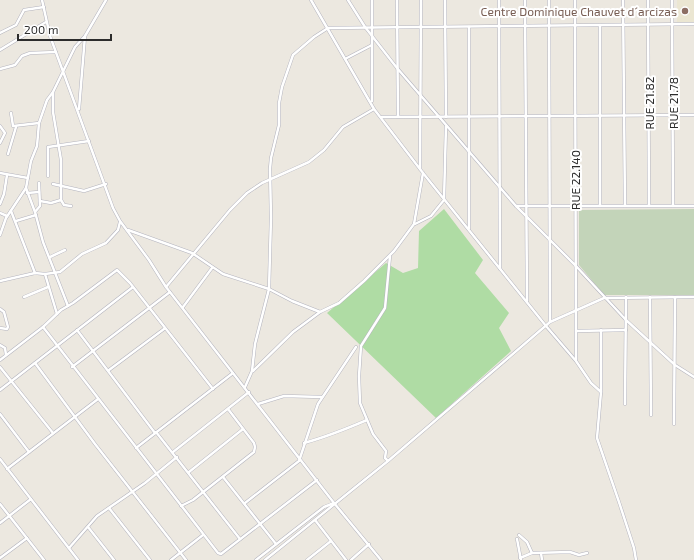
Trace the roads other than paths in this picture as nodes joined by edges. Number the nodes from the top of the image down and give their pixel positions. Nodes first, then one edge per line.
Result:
1 (42, 0) edge
2 (106, 0) edge
3 (311, 0) edge
4 (348, 0) edge
5 (372, 0) edge
6 (397, 0) edge
7 (421, 0) edge
8 (445, 0) edge
9 (499, 0) edge
10 (525, 0) edge
11 (549, 0) edge
12 (575, 0) edge
13 (623, 0) edge
14 (648, 0) edge
15 (672, 0) edge
16 (44, 7) junction
17 (46, 22) junction
18 (672, 24) junction
19 (694, 24) edge
20 (525, 25) junction
21 (550, 25) junction
22 (575, 25) junction
23 (600, 25) junction
24 (623, 25) junction
25 (648, 25) junction
26 (500, 26) junction
27 (365, 27) junction
28 (372, 27) junction
29 (397, 27) junction
30 (421, 27) junction
31 (445, 27) junction
32 (469, 27) junction
33 (328, 28) junction
34 (0, 33) edge
35 (85, 36) junction
36 (372, 37) junction
37 (372, 45) junction
38 (0, 50) edge
39 (56, 52) junction
40 (345, 59) junction
41 (397, 68) junction
42 (0, 69) edge
43 (63, 70) junction
44 (54, 92) junction
45 (420, 94) junction
46 (372, 102) junction
47 (374, 109) junction
48 (79, 110) junction
49 (11, 113) dead end
50 (624, 115) junction
51 (649, 115) junction
52 (673, 115) junction
53 (694, 115) edge
54 (439, 116) junction
55 (500, 116) junction
56 (526, 116) junction
57 (550, 116) junction
58 (576, 116) junction
59 (601, 116) junction
60 (382, 117) junction
61 (398, 117) junction
62 (421, 117) junction
63 (446, 117) junction
64 (470, 117) junction
65 (39, 123) junction
66 (0, 126) edge
67 (446, 126) junction
68 (16, 127) junction
69 (89, 140) junction
70 (0, 143) edge
71 (60, 145) junction
72 (470, 152) junction
73 (8, 154) dead end
74 (420, 169) junction
75 (0, 173) edge
76 (423, 173) junction
77 (7, 175) junction
78 (48, 176) dead end
79 (28, 178) junction
80 (270, 180) junction
81 (39, 184) dead end
82 (52, 184) dead end
83 (106, 184) junction
84 (60, 186) junction
85 (26, 188) junction
86 (500, 188) junction
87 (39, 192) junction
88 (28, 193) junction
89 (61, 200) junction
90 (444, 200) junction
91 (40, 201) junction
92 (0, 204) edge
93 (71, 206) dead end
94 (516, 206) junction
95 (526, 206) junction
96 (575, 206) junction
97 (600, 206) junction
98 (625, 206) junction
99 (649, 206) junction
100 (673, 206) junction
101 (694, 206) edge
102 (550, 207) junction
103 (11, 211) junction
104 (0, 213) edge
105 (36, 213) junction
106 (7, 216) junction
107 (527, 218) junction
108 (16, 221) junction
109 (120, 221) junction
110 (4, 223) junction
111 (0, 224) edge
112 (414, 224) junction
113 (469, 229) junction
114 (128, 230) junction
115 (0, 235) edge
116 (551, 242) junction
117 (65, 250) dead end
118 (192, 253) junction
119 (390, 256) junction
120 (50, 257) junction
121 (576, 266) junction
122 (212, 268) junction
123 (500, 269) junction
124 (35, 272) junction
125 (45, 274) junction
126 (55, 274) junction
127 (0, 281) edge
128 (48, 287) junction
129 (133, 287) junction
130 (166, 287) junction
131 (269, 289) junction
132 (170, 292) junction
133 (24, 297) dead end
134 (626, 297) junction
135 (650, 297) junction
136 (674, 297) junction
137 (694, 297) edge
138 (604, 298) junction
139 (527, 302) junction
140 (68, 306) junction
141 (183, 307) junction
142 (149, 308) junction
143 (0, 309) edge
144 (576, 309) junction
145 (320, 312) junction
146 (57, 314) junction
147 (626, 320) junction
148 (550, 322) junction
149 (546, 326) junction
150 (42, 327) junction
151 (0, 328) edge
152 (164, 328) junction
153 (77, 330) junction
154 (602, 330) junction
155 (626, 330) junction
156 (576, 331) junction
157 (650, 342) junction
158 (0, 345) edge
159 (56, 346) junction
160 (356, 346) dead end
161 (94, 350) junction
162 (6, 355) junction
163 (0, 360) edge
164 (576, 361) junction
165 (35, 363) junction
166 (675, 365) junction
167 (0, 367) edge
168 (72, 367) junction
169 (109, 370) junction
170 (252, 371) junction
171 (233, 373) junction
172 (694, 377) edge
173 (11, 382) junction
174 (245, 387) junction
175 (213, 389) junction
176 (0, 390) edge
177 (250, 392) junction
178 (601, 392) junction
179 (322, 397) junction
180 (98, 399) junction
181 (258, 404) junction
182 (625, 404) dead end
183 (228, 409) junction
184 (0, 414) edge
185 (651, 415) dead end
186 (75, 418) junction
187 (366, 420) junction
188 (674, 424) dead end
189 (243, 429) junction
190 (53, 432) junction
191 (156, 432) junction
192 (304, 443) junction
193 (136, 448) junction
194 (29, 452) junction
195 (173, 452) junction
196 (177, 457) junction
197 (301, 458) junction
198 (0, 459) edge
199 (388, 461) junction
200 (7, 468) junction
201 (189, 472) junction
202 (157, 474) junction
203 (223, 477) junction
204 (317, 480) junction
205 (132, 492) junction
206 (203, 492) junction
207 (31, 499) junction
208 (245, 503) junction
209 (334, 503) junction
210 (0, 504) edge
211 (181, 506) junction
212 (109, 508) junction
213 (9, 515) junction
214 (315, 520) junction
215 (0, 523) edge
216 (260, 524) junction
217 (88, 527) junction
218 (203, 535) junction
219 (520, 535) dead end
220 (27, 538) junction
221 (240, 539) junction
222 (517, 539) dead end
223 (330, 541) junction
224 (276, 544) junction
225 (369, 544) junction
226 (69, 548) junction
227 (180, 553) junction
228 (532, 553) junction
229 (541, 553) junction
230 (587, 553) dead end
231 (0, 558) edge
232 (42, 559) edge
233 (521, 559) edge
234 (78, 560) edge
235 (114, 560) edge
236 (150, 560) edge
237 (171, 560) edge
238 (186, 560) edge
239 (256, 560) edge
240 (265, 560) edge
241 (307, 560) edge
242 (346, 560) edge
243 (352, 560) edge
244 (381, 560) edge
245 (542, 560) edge
246 (636, 560) edge

1 - 16 street
2 - 35 street
3 - 33 street
4 - 27 street
5 - 28 street
6 - 29 street
7 - 30 street
8 - 31 street
9 - 26 street
10 - 20 street
11 - 21 street
12 - 22 street, RUE 22.140
13 - 24 street
14 - 25 street, RUE 21.82
15 - 18 street, RUE 21.78
16 - 17 street
16 - 34 street
17 - 38 street
17 - 39 street
18 - 19 street
18 - 25 street
18 - 52 street, RUE 21.78
20 - 21 street
20 - 26 street
20 - 56 street
21 - 22 street
21 - 57 street
22 - 23 street
22 - 58 street, RUE 22.140
23 - 24 street
23 - 59 street
24 - 25 street
24 - 50 street
25 - 51 street, RUE 21.82
26 - 32 street
26 - 55 street
27 - 28 street
27 - 33 street
27 - 36 street
28 - 29 street
28 - 36 street
29 - 30 street
29 - 41 street
30 - 31 street
30 - 45 street
31 - 32 street
31 - 63 street
32 - 64 street
33 - 40 street
33 - 80 street
35 - 43 street
35 - 48 street
36 - 37 street
36 - 41 street
37 - 40 street
37 - 46 street
39 - 42 street
39 - 43 street
40 - 46 street
41 - 45 street
41 - 61 street
43 - 44 street
43 - 48 street
44 - 65 street
44 - 71 street
45 - 54 street
45 - 62 street
46 - 47 street
47 - 60 street
47 - 80 street
48 - 69 street
49 - 68 street
50 - 51 street
50 - 59 street
50 - 98 street
51 - 52 street
51 - 99 street, RUE 21.82
52 - 53 street
52 - 100 street, RUE 21.78
54 - 62 street
54 - 63 street
54 - 67 street
55 - 56 street
55 - 64 street
55 - 86 street
56 - 57 street
56 - 95 street
57 - 58 street
57 - 102 street
58 - 59 street
58 - 96 street, RUE 22.140
59 - 97 street
60 - 61 street
60 - 74 street
61 - 62 street
62 - 74 street
63 - 64 street
64 - 72 street
65 - 68 street
65 - 79 street
66 - 70 street
67 - 72 street
67 - 90 street
68 - 73 street
69 - 71 street
69 - 83 street
71 - 78 street
71 - 84 street
72 - 86 street
72 - 113 street
74 - 76 street
75 - 77 street
76 - 90 street
76 - 112 street
77 - 79 street
77 - 92 street
79 - 85 street
80 - 118 street
80 - 131 street
81 - 87 street
82 - 84 street
83 - 84 street
83 - 109 street
84 - 89 street
85 - 88 street
85 - 103 street
86 - 94 street
86 - 123 street
87 - 88 street
87 - 91 street
88 - 105 street
89 - 91 street
89 - 93 street
90 - 112 street
90 - 113 street
91 - 105 street
94 - 95 street
94 - 107 street
95 - 102 street
95 - 107 street
96 - 97 street
96 - 102 street
96 - 121 street, RUE 22.140
97 - 98 street
98 - 99 street
99 - 100 street
100 - 101 street
102 - 116 street
103 - 106 street
103 - 108 street
104 - 106 street
105 - 108 street
105 - 120 street
106 - 110 street
107 - 116 street
107 - 139 street
108 - 124 street
109 - 114 street
109 - 126 street
110 - 111 street
110 - 115 street
112 - 119 street
113 - 123 street
114 - 118 street
114 - 130 street
116 - 121 street
116 - 148 street
117 - 120 street
118 - 122 street
118 - 130 street
119 - 145 street
119 - 187 street
120 - 126 street
121 - 138 street
121 - 144 street, RUE 22.140
122 - 131 street
122 - 141 street
123 - 139 street
124 - 125 street
124 - 127 street
125 - 126 street
125 - 128 street
126 - 140 street
128 - 133 street
128 - 146 street
129 - 140 street
129 - 142 street
129 - 153 street
130 - 132 street
131 - 145 street
131 - 170 street
132 - 141 street
132 - 142 street
134 - 135 street
134 - 138 street
134 - 147 street
135 - 136 street
135 - 157 street
136 - 137 street
136 - 166 street
138 - 144 street
138 - 147 street
139 - 149 street
140 - 146 street
141 - 171 street
142 - 152 street
142 - 161 street
143 - 151 street
144 - 148 street
144 - 156 street, RUE 22.140
145 - 170 street
146 - 150 street
147 - 155 street
147 - 157 street
148 - 149 street
149 - 164 street
149 - 199 street
150 - 159 street
150 - 162 street
152 - 169 street
152 - 175 street
153 - 159 street
153 - 161 street
154 - 155 street
154 - 156 street
154 - 178 street
155 - 182 street
156 - 164 street, RUE 22.140
157 - 166 street
157 - 185 street
158 - 162 street
159 - 165 street
159 - 168 street
160 - 179 street
161 - 168 street
161 - 169 street
162 - 163 street
164 - 178 street
165 - 173 street
165 - 186 street
166 - 172 street
166 - 188 street
167 - 173 street
168 - 180 street
169 - 191 street
170 - 174 street
171 - 174 street
171 - 175 street
173 - 176 street
173 - 190 street
174 - 177 street
175 - 191 street
177 - 181 street
177 - 183 street
178 - 246 street
179 - 181 street
179 - 192 street
180 - 186 street
180 - 193 street
181 - 197 street
183 - 189 street
183 - 195 street
184 - 194 street
186 - 190 street
186 - 205 street
187 - 192 street
187 - 199 street
189 - 201 street
189 - 203 street
190 - 194 street
191 - 193 street
191 - 195 street
192 - 197 street
193 - 202 street
194 - 200 street
195 - 196 street
196 - 201 street
196 - 202 street
197 - 204 street
197 - 208 street
198 - 200 street
199 - 209 street
200 - 207 street
201 - 206 street
202 - 205 street
202 - 211 street
203 - 206 street
203 - 208 street
204 - 209 street
204 - 216 street
205 - 212 street
205 - 227 street
206 - 211 street
206 - 221 street
207 - 213 street
207 - 226 street
208 - 216 street
209 - 214 street
209 - 224 street
209 - 225 street
210 - 213 street
211 - 218 street
212 - 217 street
212 - 236 street
213 - 215 street
213 - 220 street
214 - 223 street
214 - 240 street
216 - 221 street
216 - 224 street
217 - 226 street
217 - 235 street
218 - 221 street
218 - 227 street
219 - 228 street
220 - 231 street
220 - 232 street
222 - 233 street
223 - 241 street
223 - 242 street
224 - 239 street
225 - 243 street
225 - 244 street
226 - 234 street
227 - 237 street
227 - 238 street
228 - 229 street
228 - 233 street
229 - 230 street
229 - 245 street

